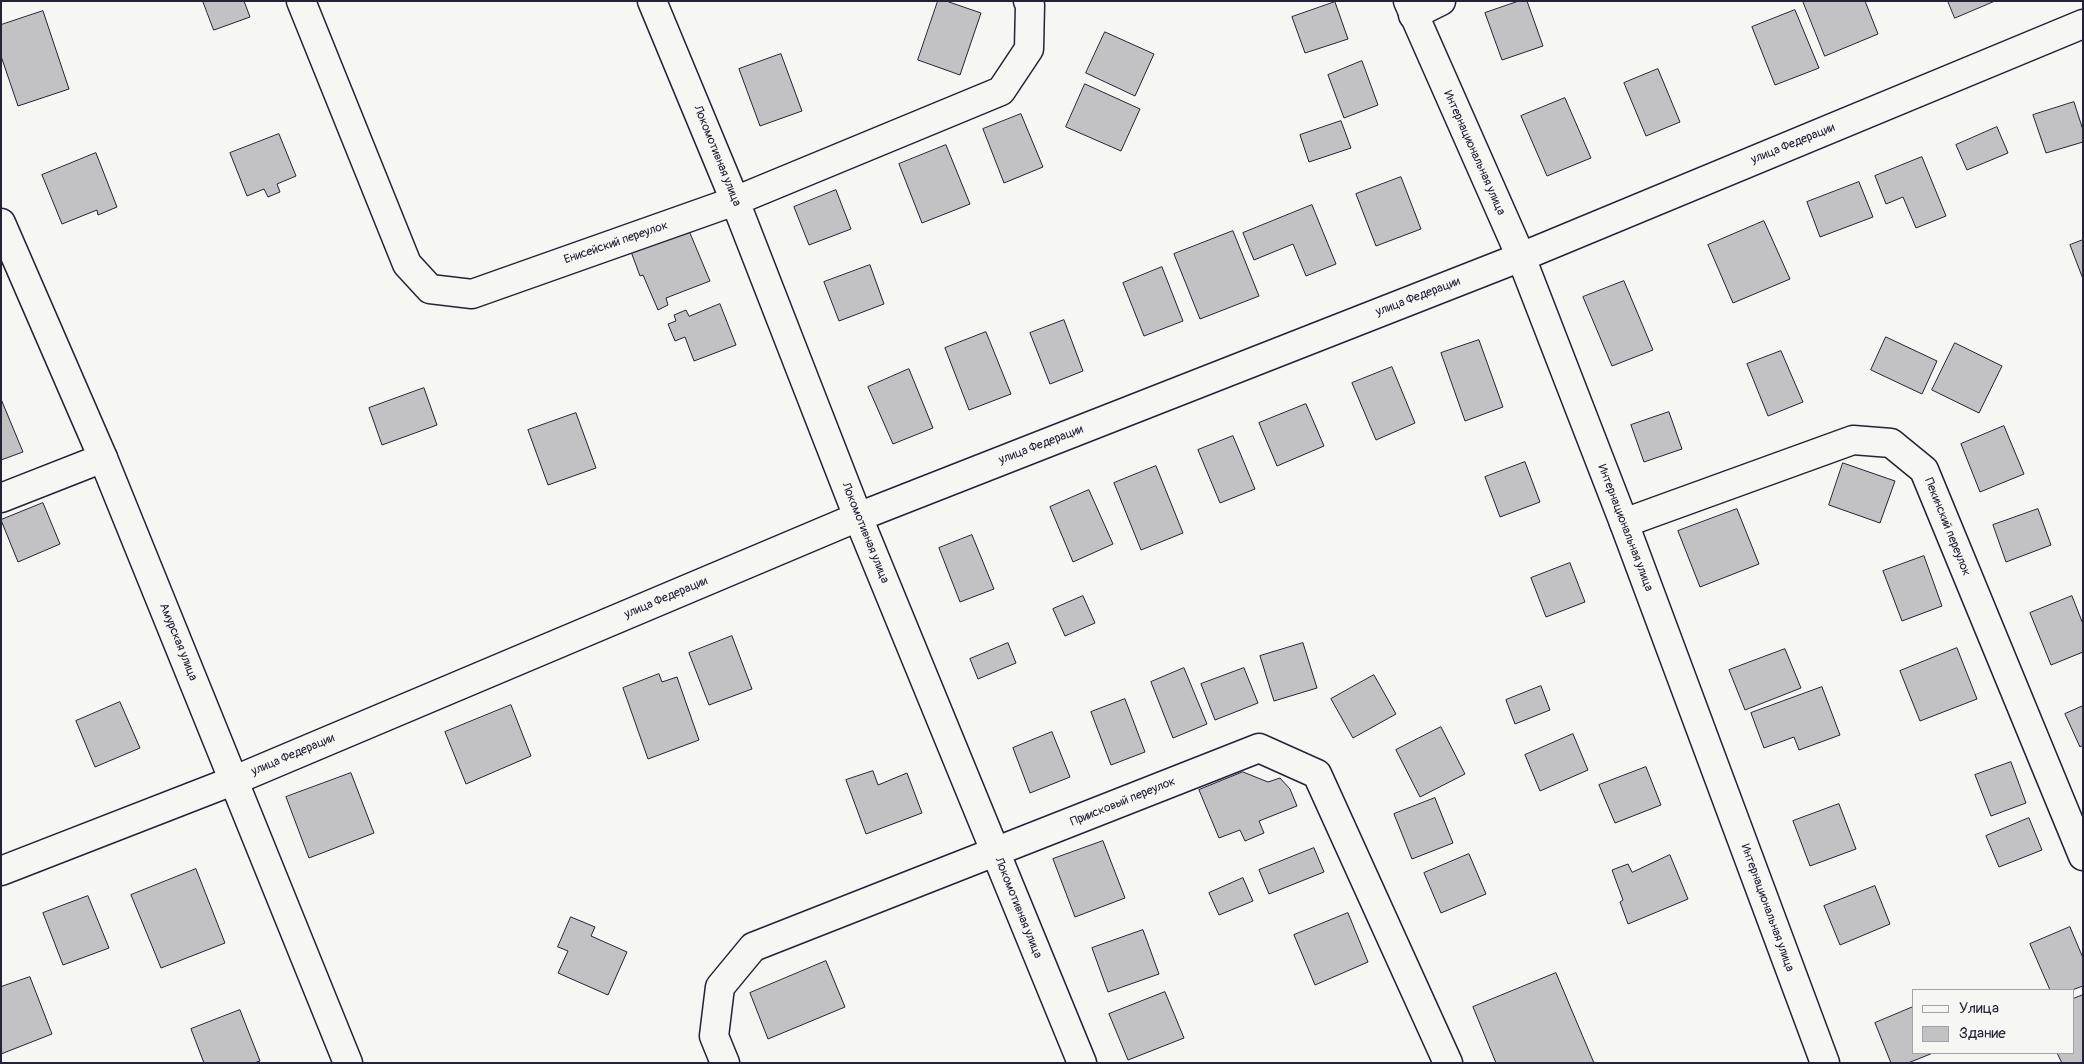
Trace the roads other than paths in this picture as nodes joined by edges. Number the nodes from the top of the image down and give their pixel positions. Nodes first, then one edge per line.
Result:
1 (300, 1) edge
2 (652, 1) edge
3 (1028, 1) edge
4 (1441, 1) edge
5 (1410, 8) edge
6 (2083, 24) edge
7 (736, 201) junction
8 (1, 223) edge
9 (1521, 257) junction
10 (103, 458) junction
11 (1, 498) edge
12 (858, 517) junction
13 (1624, 523) junction
14 (235, 780) junction
15 (996, 853) junction
16 (2083, 856) edge
17 (1, 871) edge
18 (348, 1063) edge
19 (725, 1063) edge
20 (1082, 1063) edge
21 (1448, 1063) edge
22 (1825, 1063) edge

1 - 7 street, Енисейский переулок
2 - 7 street, Локомотивная улица
3 - 7 street, Енисейский переулок
4 - 5 street
5 - 9 street, Интернациональная улица
6 - 9 street, улица Федерации
7 - 12 street, Локомотивная улица
8 - 10 street, Амурская улица
9 - 12 street, улица Федерации
9 - 13 street, Интернациональная улица
10 - 11 street
10 - 14 street, Амурская улица
12 - 14 street, улица Федерации
12 - 15 street, Локомотивная улица
13 - 16 street, Пекинский переулок
13 - 22 street, Интернациональная улица
14 - 17 street, улица Федерации
14 - 18 street, Амурская улица
15 - 19 street, Приисковый переулок
15 - 20 street, Локомотивная улица
15 - 21 street, Приисковый переулок

